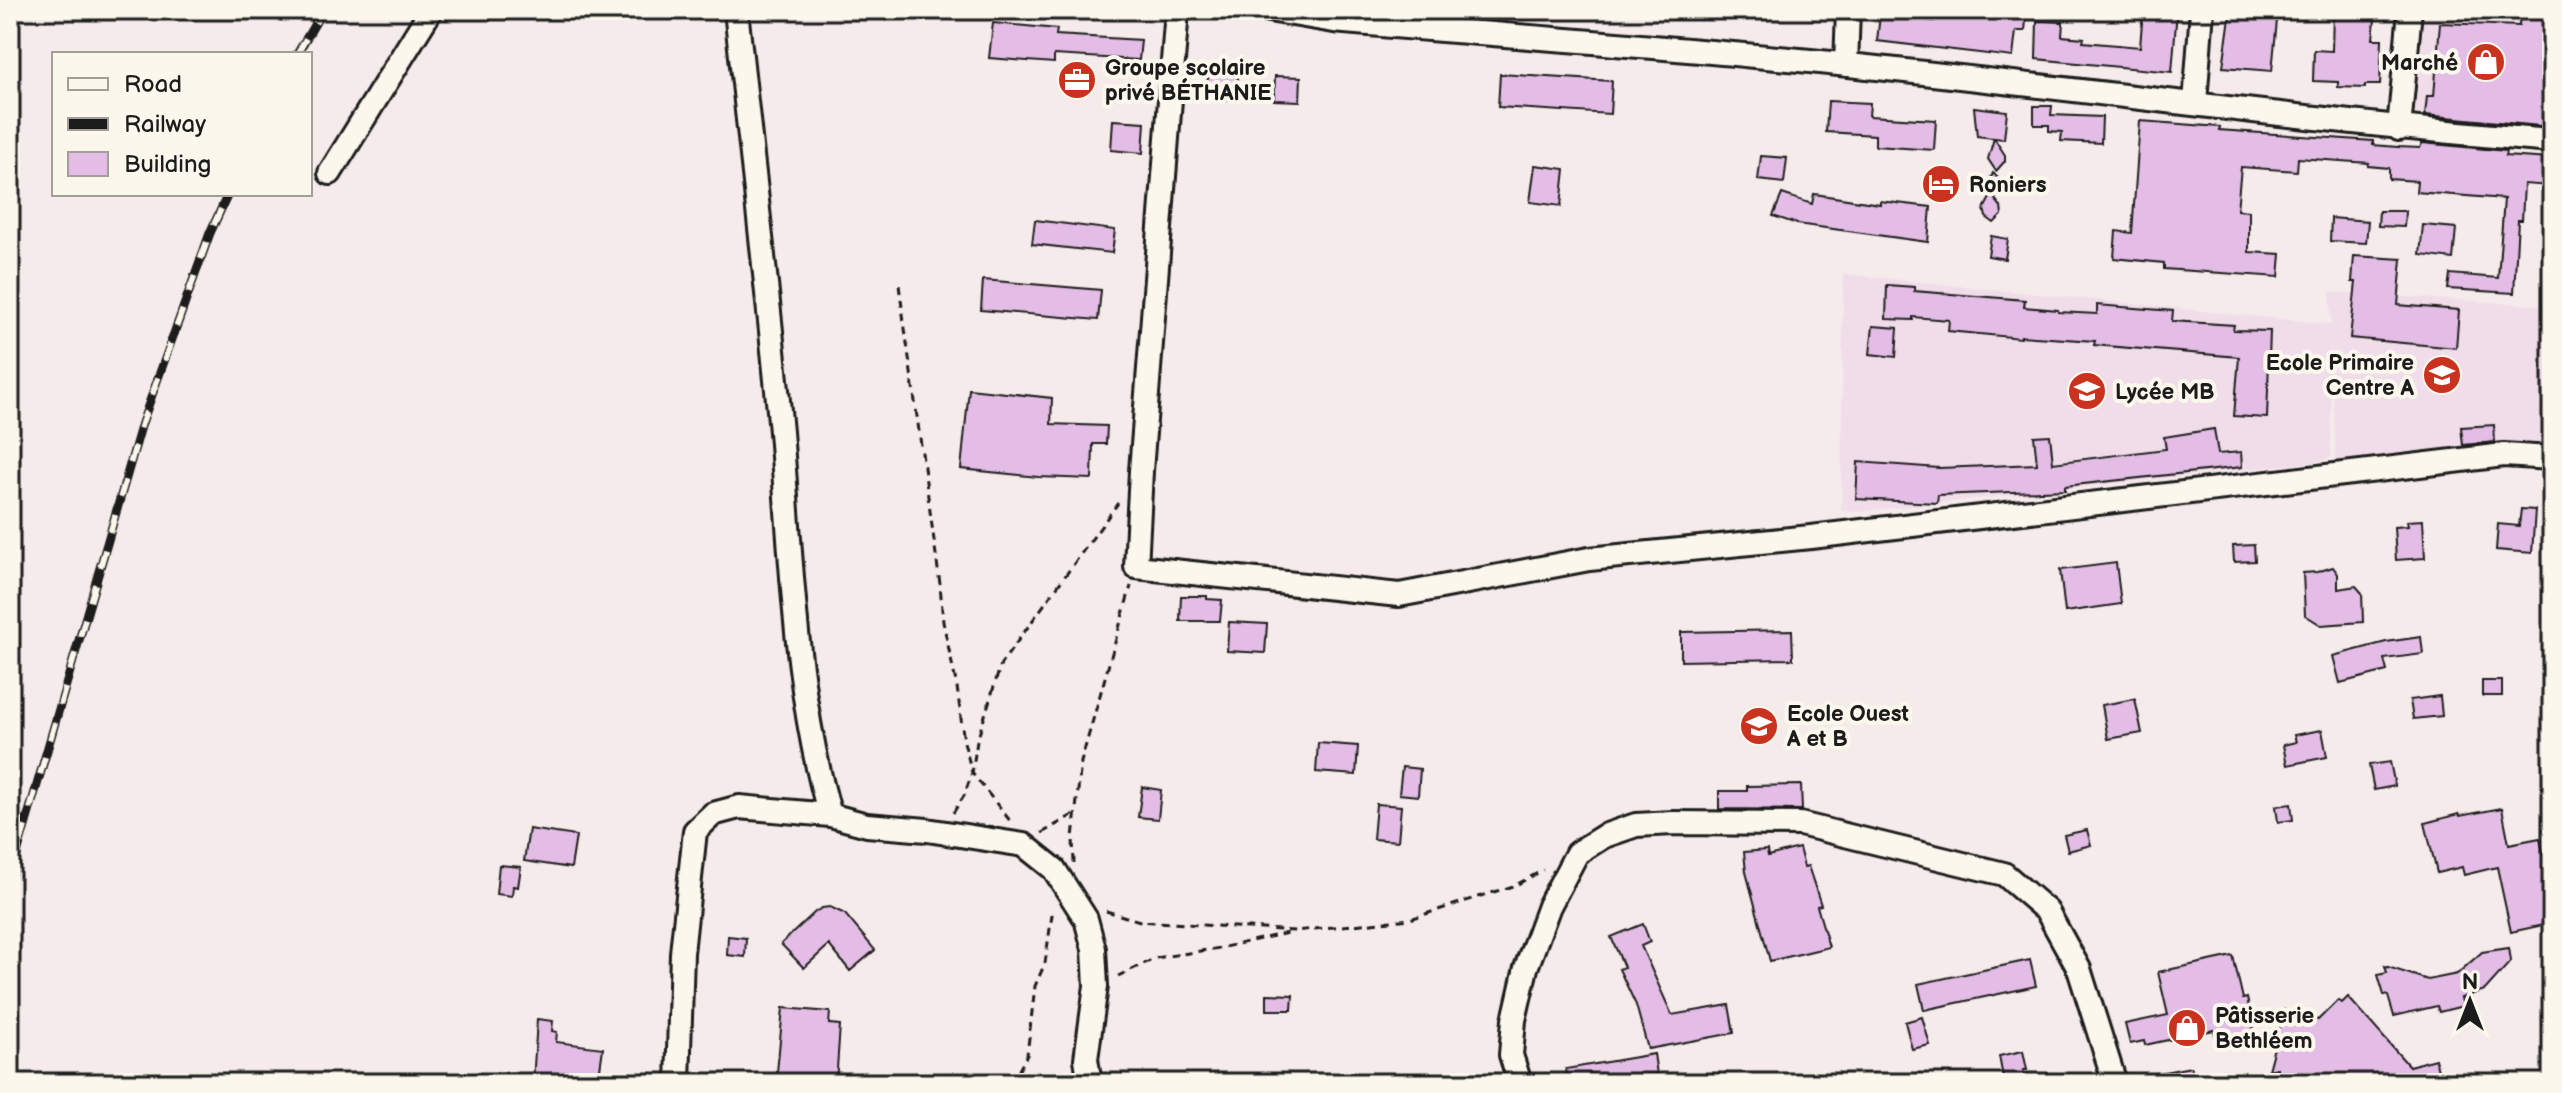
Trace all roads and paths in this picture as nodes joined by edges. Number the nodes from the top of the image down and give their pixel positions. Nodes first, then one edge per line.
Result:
1 (431, 10) edge
2 (736, 10) edge
3 (1177, 10) edge
4 (1269, 10) edge
5 (1848, 10) edge
6 (2202, 10) edge
7 (2410, 10) edge
8 (1846, 65) junction
9 (2195, 103) junction
10 (2399, 129) junction
11 (2552, 141) edge
12 (330, 173) dead end
13 (899, 285) dead end
14 (2552, 458) edge
15 (1141, 471) junction
16 (1136, 567) junction
17 (972, 773) junction
18 (1076, 813) junction
19 (830, 815) junction
20 (927, 830) junction
21 (1024, 845) junction
22 (1577, 853) junction
23 (1054, 869) junction
24 (1076, 902) junction
25 (1295, 931) junction
26 (1096, 986) junction
27 (678, 1083) edge
28 (1012, 1083) edge
29 (1090, 1083) edge
30 (1520, 1083) edge
31 (2115, 1083) edge

1 - 12 street
2 - 19 street
3 - 15 street
4 - 8 street
5 - 8 street
6 - 9 street
7 - 10 street
8 - 9 street
9 - 10 street
10 - 11 street
13 - 17 path
14 - 16 street
15 - 16 street
15 - 17 path
16 - 18 path
17 - 20 path
17 - 21 path
18 - 21 path
18 - 24 path
19 - 20 street
19 - 27 street
20 - 21 street
21 - 23 street
22 - 25 path
22 - 30 street
22 - 31 street
23 - 24 street
23 - 28 path
24 - 25 path
24 - 26 street
25 - 26 path
26 - 29 street

